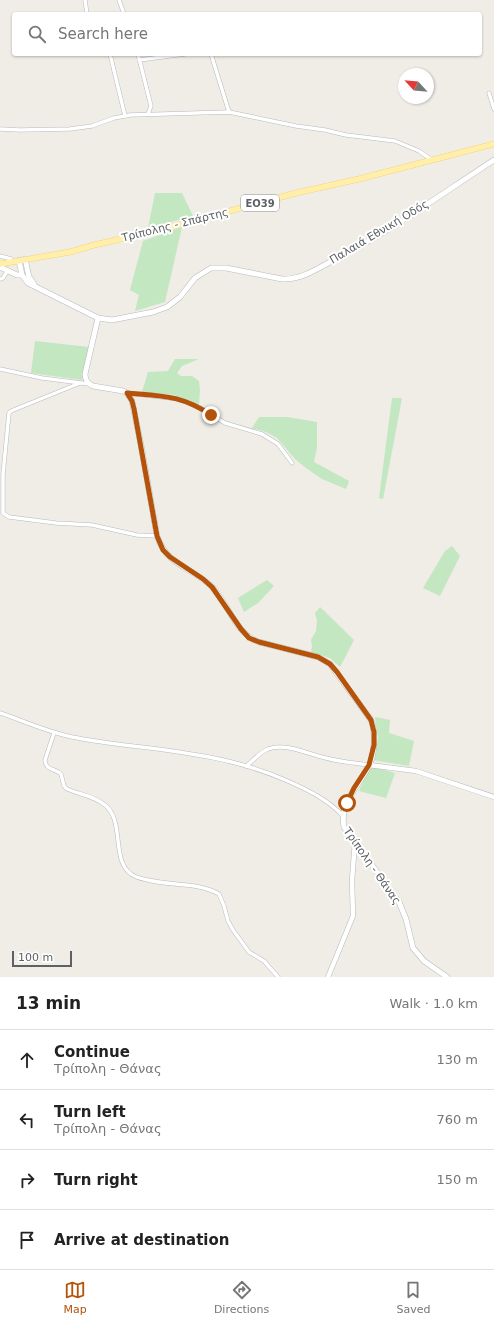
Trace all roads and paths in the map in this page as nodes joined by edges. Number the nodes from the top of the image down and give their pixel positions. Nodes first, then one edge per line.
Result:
1 (85, 0) edge
2 (119, 0) edge
3 (87, 12) edge
4 (123, 12) edge
5 (110, 56) edge
6 (138, 56) edge
7 (170, 56) edge
8 (212, 56) edge
9 (139, 60) junction
10 (488, 93) dead end
11 (494, 109) edge
12 (229, 112) junction
13 (148, 114) junction
14 (125, 116) junction
15 (0, 129) edge
16 (494, 144) edge
17 (432, 160) junction
18 (494, 160) edge
19 (0, 256) edge
20 (11, 259) junction
21 (22, 260) junction
22 (0, 262) edge
23 (0, 267) edge
24 (27, 269) junction
25 (8, 270) junction
26 (22, 275) junction
27 (0, 279) edge
28 (36, 286) junction
29 (98, 318) junction
30 (0, 369) edge
31 (80, 383) junction
32 (89, 384) junction
33 (127, 393) junction
34 (292, 463) dead end
35 (157, 536) junction
36 (0, 713) edge
37 (54, 733) junction
38 (369, 765) junction
39 (246, 766) junction
40 (494, 797) edge
41 (343, 816) junction
42 (355, 842) junction
43 (278, 977) edge
44 (328, 977) edge
45 (447, 977) edge

1 - 3 street
2 - 4 street
5 - 14 street
6 - 9 street
7 - 9 street
8 - 12 street
9 - 13 street
10 - 11 street
12 - 13 street
12 - 17 street
13 - 14 street
14 - 15 street
16 - 17 main road, Τρίπολης - Σπάρτης / ΕΟ39
17 - 21 main road, Τρίπολης - Σπάρτης / ΕΟ39
18 - 29 main road, Παλαιά Εθνική Οδός
19 - 20 street
20 - 21 main road, Τρίπολης - Σπάρτης / ΕΟ39
20 - 22 main road, Τρίπολης - Σπάρτης / ΕΟ39
21 - 22 main road, Τρίπολης - Σπάρτης / ΕΟ39
21 - 24 main road
21 - 26 main road
23 - 25 main road, Παλαιά Εθνική Οδός
24 - 26 main road
24 - 28 main road
25 - 26 main road, Παλαιά Εθνική Οδός
25 - 27 street
26 - 28 main road, Παλαιά Εθνική Οδός
28 - 29 main road, Παλαιά Εθνική Οδός
29 - 32 main road
30 - 31 street
31 - 32 street
31 - 35 street
32 - 33 main road
33 - 34 street
33 - 35 main road, Τρίπολη - Θάνας
35 - 38 main road, Τρίπολη - Θάνας
36 - 37 street
37 - 39 street
37 - 43 street
38 - 39 street
38 - 40 street
38 - 41 main road, Τρίπολη - Θάνας
39 - 41 street
41 - 42 main road, Τρίπολη - Θάνας
42 - 44 street
42 - 45 main road, Τρίπολη - Θάνας

